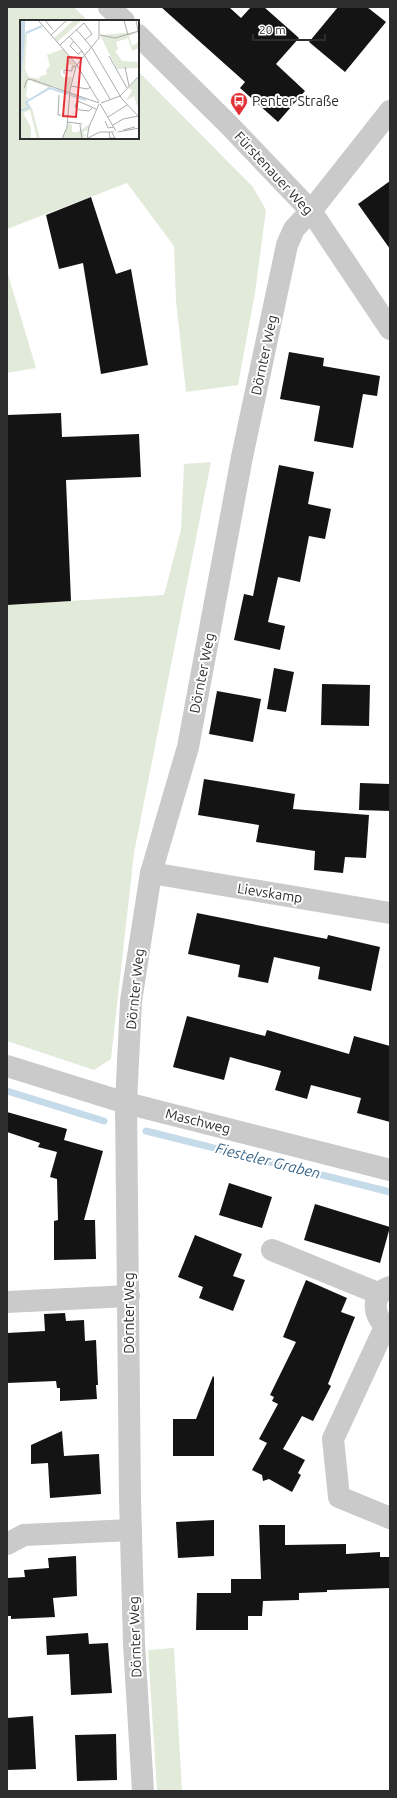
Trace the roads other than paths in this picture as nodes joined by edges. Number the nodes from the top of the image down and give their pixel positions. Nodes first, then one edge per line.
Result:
1 (109, 7) edge
2 (123, 20) edge
3 (139, 36) edge
4 (390, 111) edge
5 (311, 211) junction
6 (390, 329) edge
7 (151, 873) junction
8 (390, 913) edge
9 (7, 1066) edge
10 (126, 1103) junction
11 (390, 1170) edge
12 (272, 1250) dead end
13 (385, 1290) edge
14 (129, 1296) junction
15 (7, 1302) edge
16 (387, 1328) edge
17 (390, 1518) edge
18 (131, 1530) junction
19 (7, 1544) edge
20 (143, 1791) edge

1 - 2 street
3 - 5 street, Fürstenauer Weg
4 - 5 street
5 - 6 street, Fürstenauer Weg
5 - 7 street, Dörnter Weg
7 - 8 street, Lievskamp
7 - 10 street, Dörnter Weg
9 - 10 street, Maschweg
10 - 11 street, Maschweg
10 - 14 street, Dörnter Weg
12 - 13 street
13 - 16 street
14 - 15 street
14 - 18 street, Dörnter Weg
16 - 17 street
18 - 19 street
18 - 20 street, Dörnter Weg

